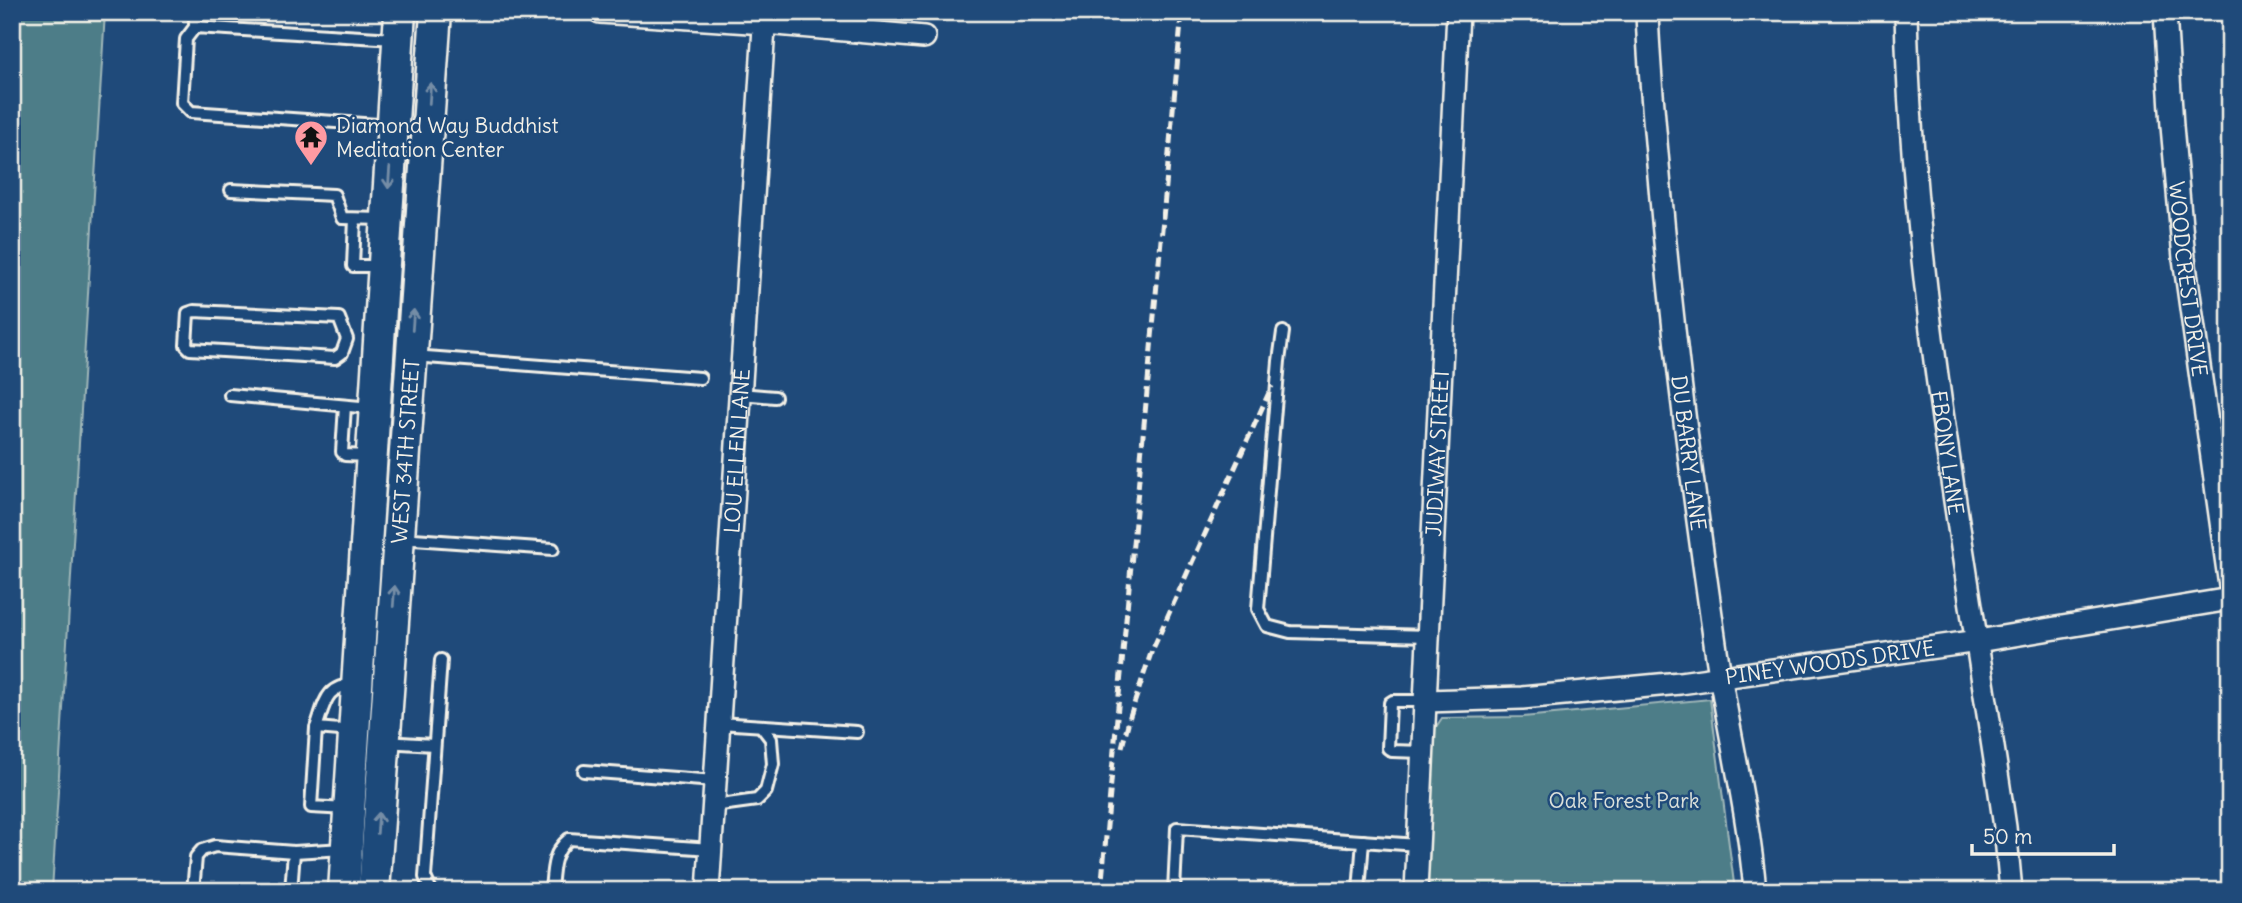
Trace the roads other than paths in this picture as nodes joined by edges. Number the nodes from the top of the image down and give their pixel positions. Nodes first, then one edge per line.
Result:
1 (195, 12) edge
2 (436, 12) edge
3 (600, 12) edge
4 (1458, 12) edge
5 (1647, 12) edge
6 (1906, 12) edge
7 (2165, 12) edge
8 (765, 18) edge
9 (399, 26) edge
10 (195, 27) junction
11 (924, 37) dead end
12 (393, 126) junction
13 (231, 190) dead end
14 (355, 219) junction
15 (384, 244) junction
16 (418, 250) junction
17 (1283, 332) dead end
18 (362, 340) junction
19 (410, 355) junction
20 (700, 378) dead end
21 (740, 394) junction
22 (230, 395) dead end
23 (775, 397) dead end
24 (360, 407) junction
25 (369, 486) junction
26 (401, 488) junction
27 (398, 538) junction
28 (553, 549) dead end
29 (2230, 586) edge
30 (2230, 599) edge
31 (1428, 636) junction
32 (1978, 641) junction
33 (441, 660) dead end
34 (1721, 678) junction
35 (357, 685) junction
36 (1426, 701) junction
37 (719, 723) junction
38 (761, 726) junction
39 (316, 728) junction
40 (857, 732) dead end
41 (366, 739) junction
42 (435, 745) junction
43 (1423, 752) junction
44 (584, 771) dead end
45 (715, 781) junction
46 (713, 806) junction
47 (349, 809) junction
48 (1363, 841) junction
49 (1418, 845) junction
50 (347, 849) junction
51 (710, 849) junction
52 (294, 852) junction
53 (193, 891) edge
54 (291, 891) edge
55 (344, 891) edge
56 (374, 891) edge
57 (431, 891) edge
58 (551, 891) edge
59 (708, 891) edge
60 (1174, 891) edge
61 (1359, 891) edge
62 (1416, 891) edge
63 (1755, 891) edge
64 (2011, 891) edge

1 - 10 lane
16 -> 2 main road, WEST 34TH STREET
3 - 8 street
4 - 31 street, JUDIWAY STREET
5 - 34 street, DU BARRY LANE
6 - 32 street, EBONY LANE
7 - 29 street, WOODCREST DRIVE
8 - 11 street
8 - 21 street, LOU ELLEN LANE
9 - 10 lane
9 - 12 main road, WEST 34TH STREET
10 - 12 lane
12 -> 15 main road, WEST 34TH STREET
13 - 14 lane
14 - 15 lane
14 - 15 lane
15 - 16 main road
15 - 18 main road, WEST 34TH STREET
19 -> 16 main road, WEST 34TH STREET
17 - 31 lane
18 - 18 lane
18 - 24 main road, WEST 34TH STREET
19 - 20 lane
19 - 26 main road, WEST 34TH STREET
21 - 23 lane
21 - 37 street, LOU ELLEN LANE
22 - 24 lane
24 - 25 main road, WEST 34TH STREET
25 - 26 main road
25 - 35 main road, WEST 34TH STREET
26 - 27 main road, WEST 34TH STREET
27 - 28 lane
41 -> 27 main road, WEST 34TH STREET
30 - 32 street, PINEY WOODS DRIVE
31 - 36 street, JUDIWAY STREET
32 - 34 street, PINEY WOODS DRIVE
32 - 64 street, EBONY LANE
33 - 42 lane
34 - 36 street, PINEY WOODS DRIVE
34 - 63 street, DU BARRY LANE
35 - 39 lane
35 - 41 main road, WEST 34TH STREET
36 - 43 street, JUDIWAY STREET
36 - 43 lane
37 - 38 lane
37 - 45 street, LOU ELLEN LANE
38 - 40 lane
38 - 46 lane
39 - 41 lane
39 - 47 lane
41 - 42 lane
41 - 47 main road, WEST 34TH STREET
56 -> 41 main road, WEST 34TH STREET
42 - 57 lane
43 - 49 street, JUDIWAY STREET
44 - 45 lane
45 - 46 street, LOU ELLEN LANE
46 - 51 street, LOU ELLEN LANE
47 - 50 main road, WEST 34TH STREET
48 - 49 lane
48 - 60 lane
48 - 61 lane
49 - 62 street, JUDIWAY STREET
50 - 52 lane
50 - 55 main road, WEST 34TH STREET
51 - 58 lane
51 - 59 street, LOU ELLEN LANE
52 - 53 lane
52 - 54 lane

